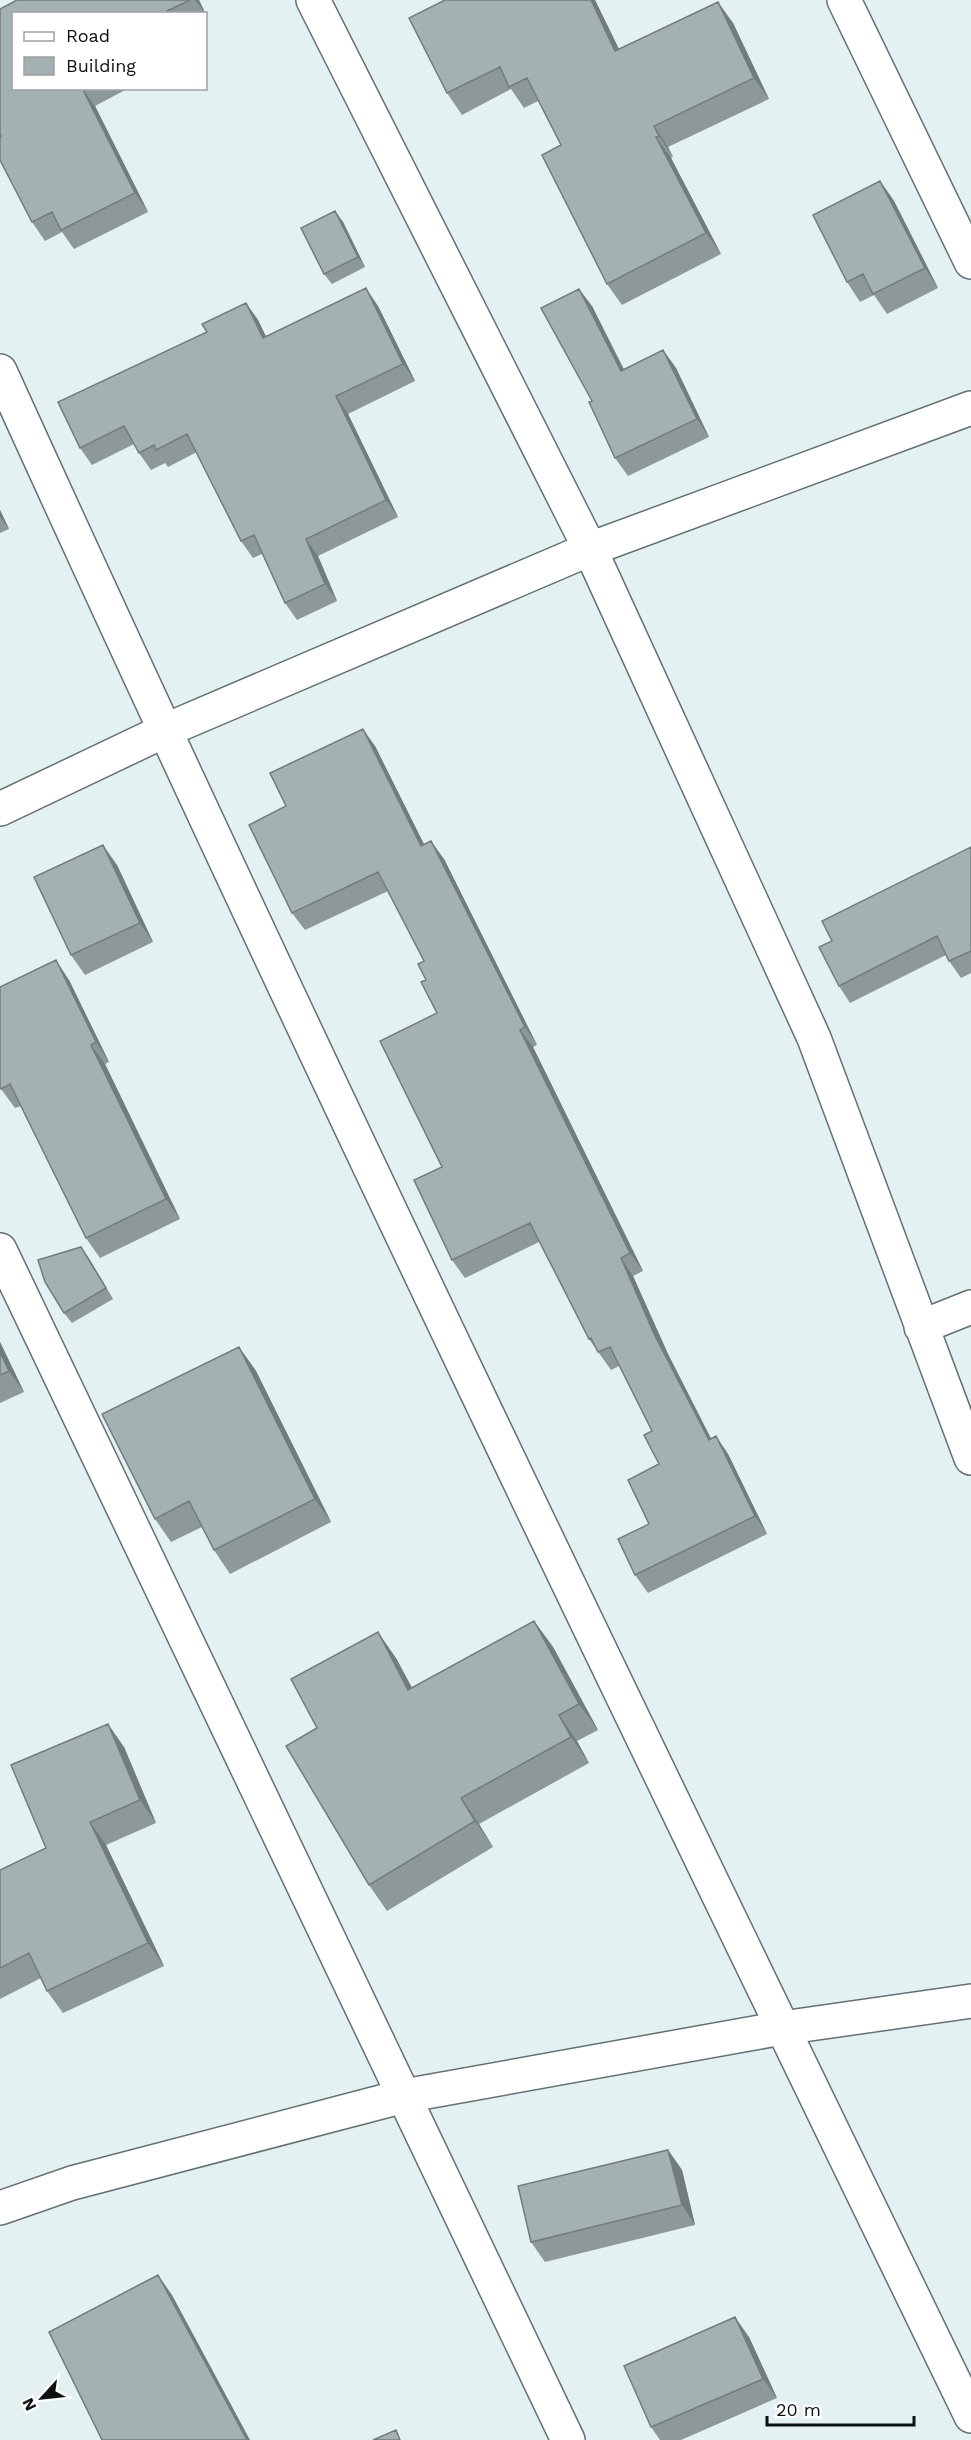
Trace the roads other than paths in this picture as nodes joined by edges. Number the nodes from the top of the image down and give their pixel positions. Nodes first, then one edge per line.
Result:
1 (313, 0) edge
2 (844, 0) edge
3 (971, 262) edge
4 (0, 370) edge
5 (971, 408) edge
6 (590, 549) junction
7 (164, 731) junction
8 (0, 808) edge
9 (0, 1250) edge
10 (971, 1307) edge
11 (921, 1327) junction
12 (971, 1458) edge
13 (971, 2001) edge
14 (782, 2028) junction
15 (404, 2096) junction
16 (0, 2208) edge
17 (971, 2416) edge
18 (568, 2440) edge

1 - 6 street
2 - 3 street
4 - 7 street
5 - 6 street
6 - 7 street
6 - 11 street
7 - 8 street
7 - 14 street
9 - 15 street
10 - 11 street
11 - 12 street
13 - 14 street
14 - 15 street
14 - 17 street
15 - 16 street
15 - 18 street

